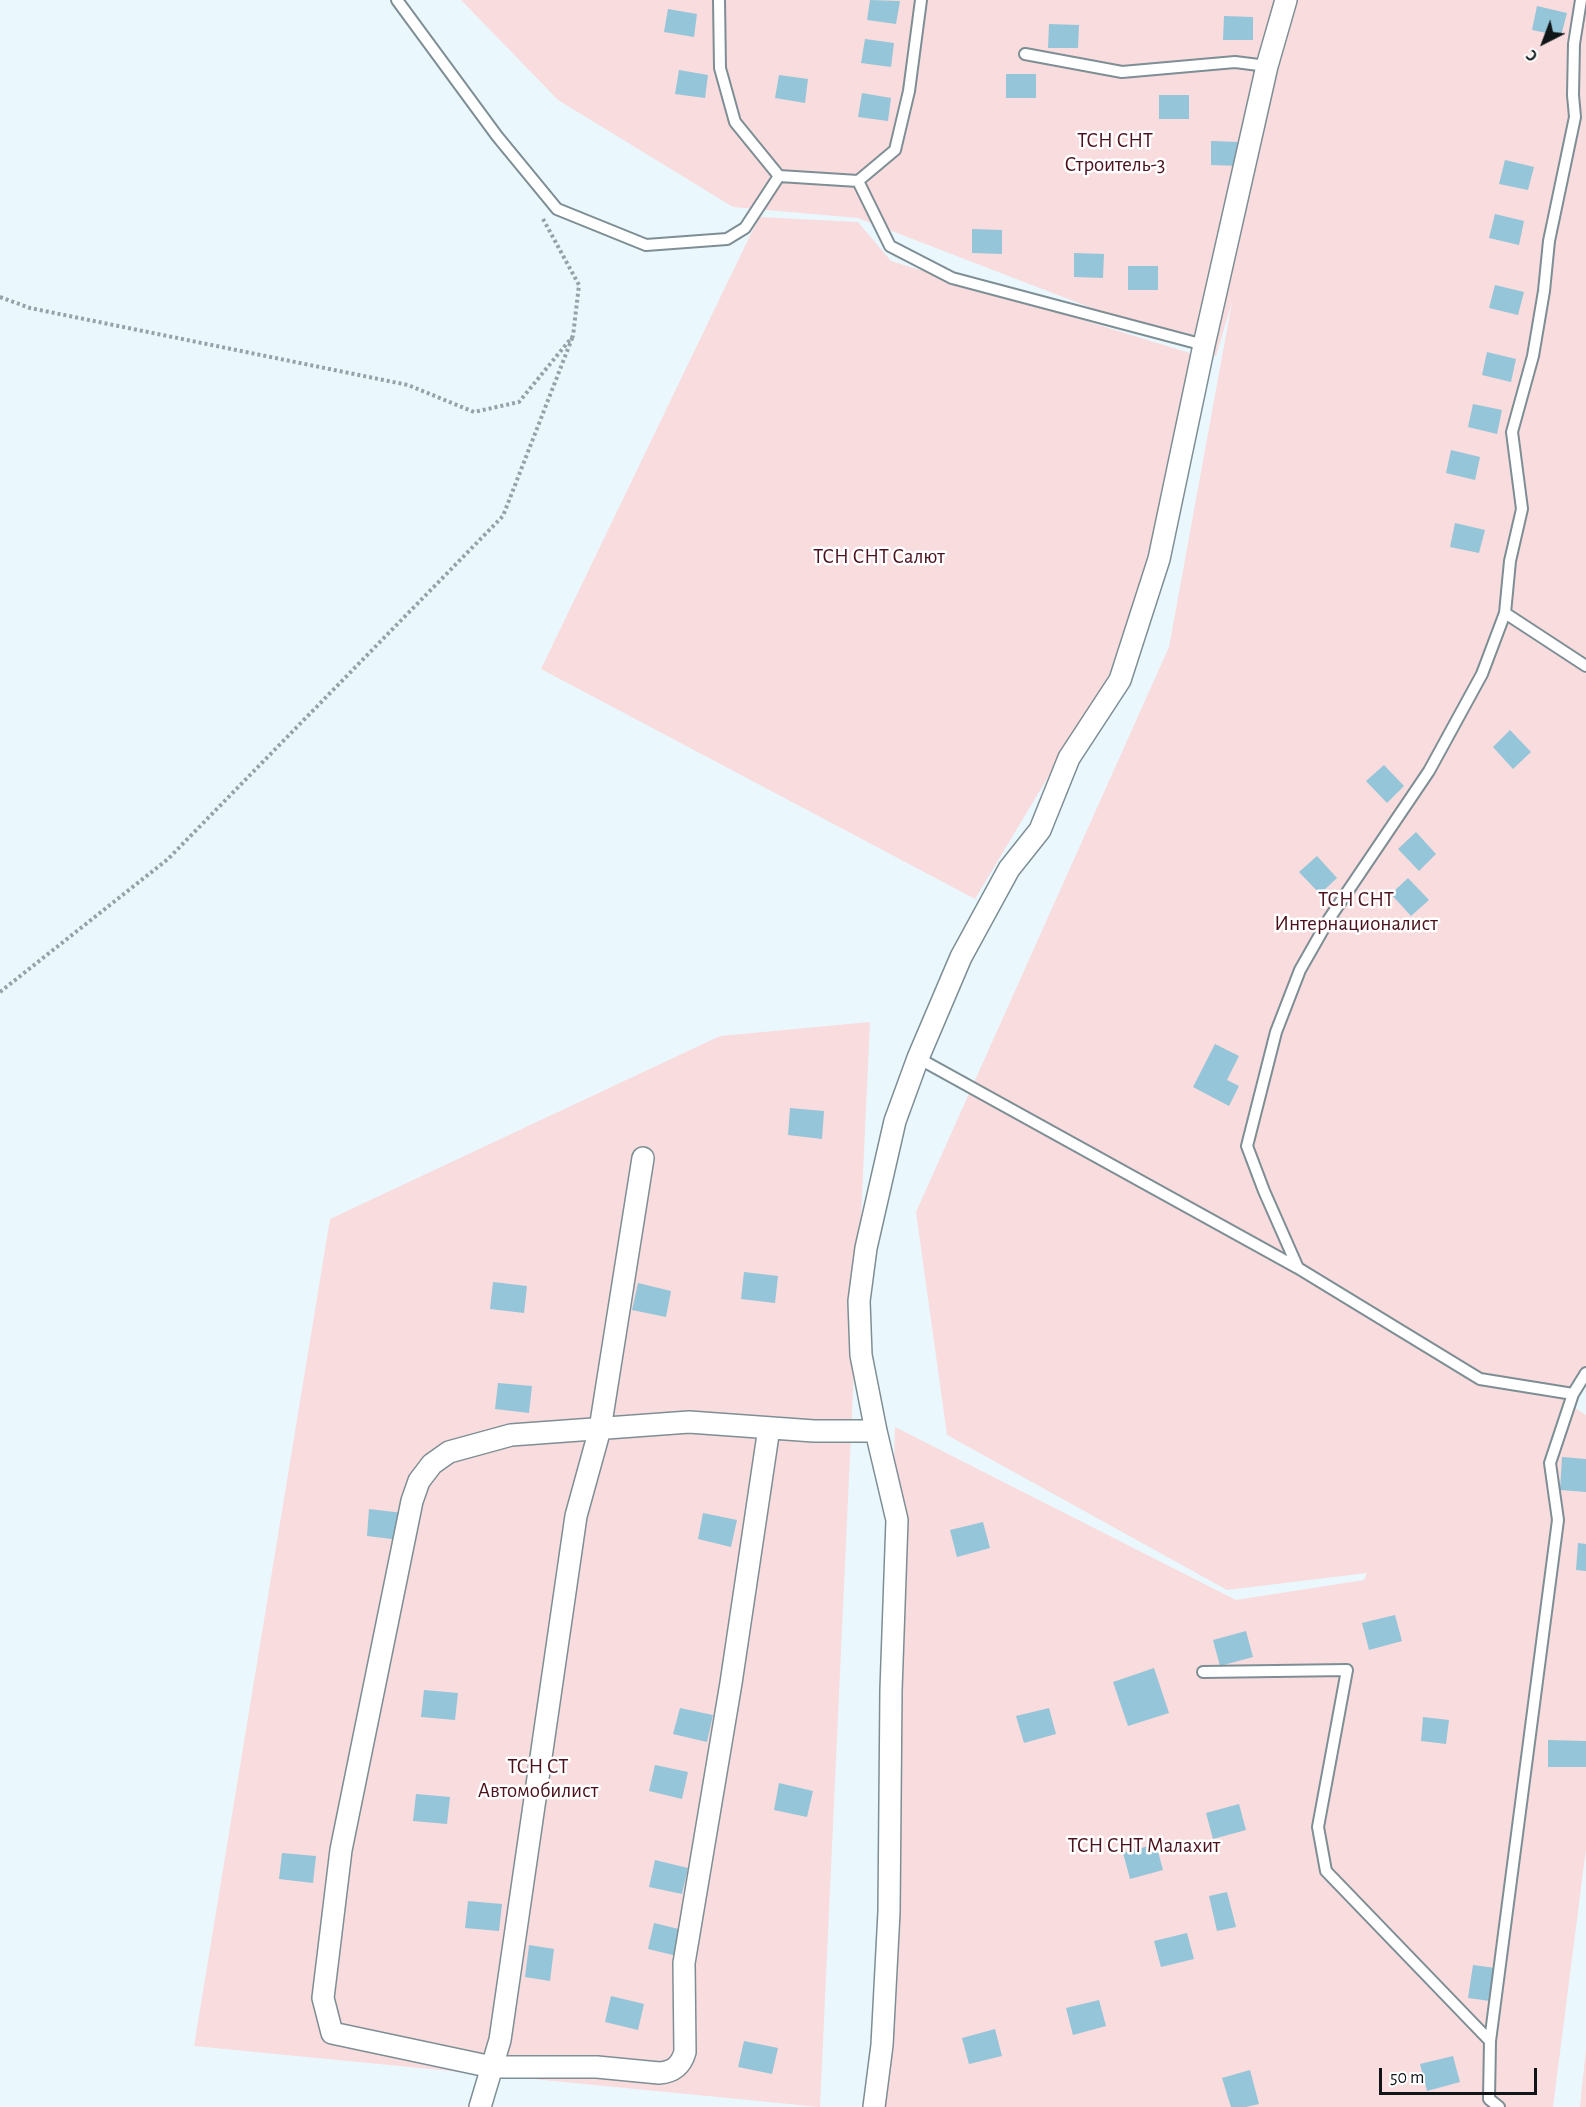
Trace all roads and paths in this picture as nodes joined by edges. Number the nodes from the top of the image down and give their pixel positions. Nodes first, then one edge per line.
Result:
1 (397, 0) edge
2 (719, 0) edge
3 (921, 0) edge
4 (1286, 0) edge
5 (1581, 0) edge
6 (1025, 54) dead end
7 (1267, 66) junction
8 (1580, 119) edge
9 (779, 176) junction
10 (858, 181) junction
11 (557, 209) junction
12 (0, 297) edge
13 (573, 336) junction
14 (1204, 345) junction
15 (1505, 613) junction
16 (1586, 666) edge
17 (0, 992) edge
18 (918, 1058) junction
19 (643, 1158) dead end
20 (1298, 1268) junction
21 (1586, 1373) edge
22 (1573, 1394) junction
23 (769, 1428) junction
24 (600, 1429) junction
25 (876, 1431) junction
26 (1203, 1672) dead end
27 (1490, 2041) junction
28 (492, 2067) junction
29 (480, 2107) edge
30 (874, 2107) edge
31 (1498, 2107) edge

1 - 11 lane
2 - 9 lane
3 - 10 lane
4 - 7 street
5 - 8 lane
6 - 7 lane
7 - 14 street
8 - 15 lane
9 - 10 lane
9 - 11 lane
10 - 14 lane
11 - 13 path
12 - 13 path
13 - 17 path
14 - 18 street
15 - 16 lane
15 - 20 lane
18 - 20 lane
18 - 25 street
19 - 24 street
20 - 22 lane
21 - 22 lane
22 - 27 lane
23 - 24 street
23 - 25 street
23 - 28 street
24 - 28 street
24 - 28 street
25 - 30 street
26 - 27 lane
27 - 31 lane
28 - 29 street

